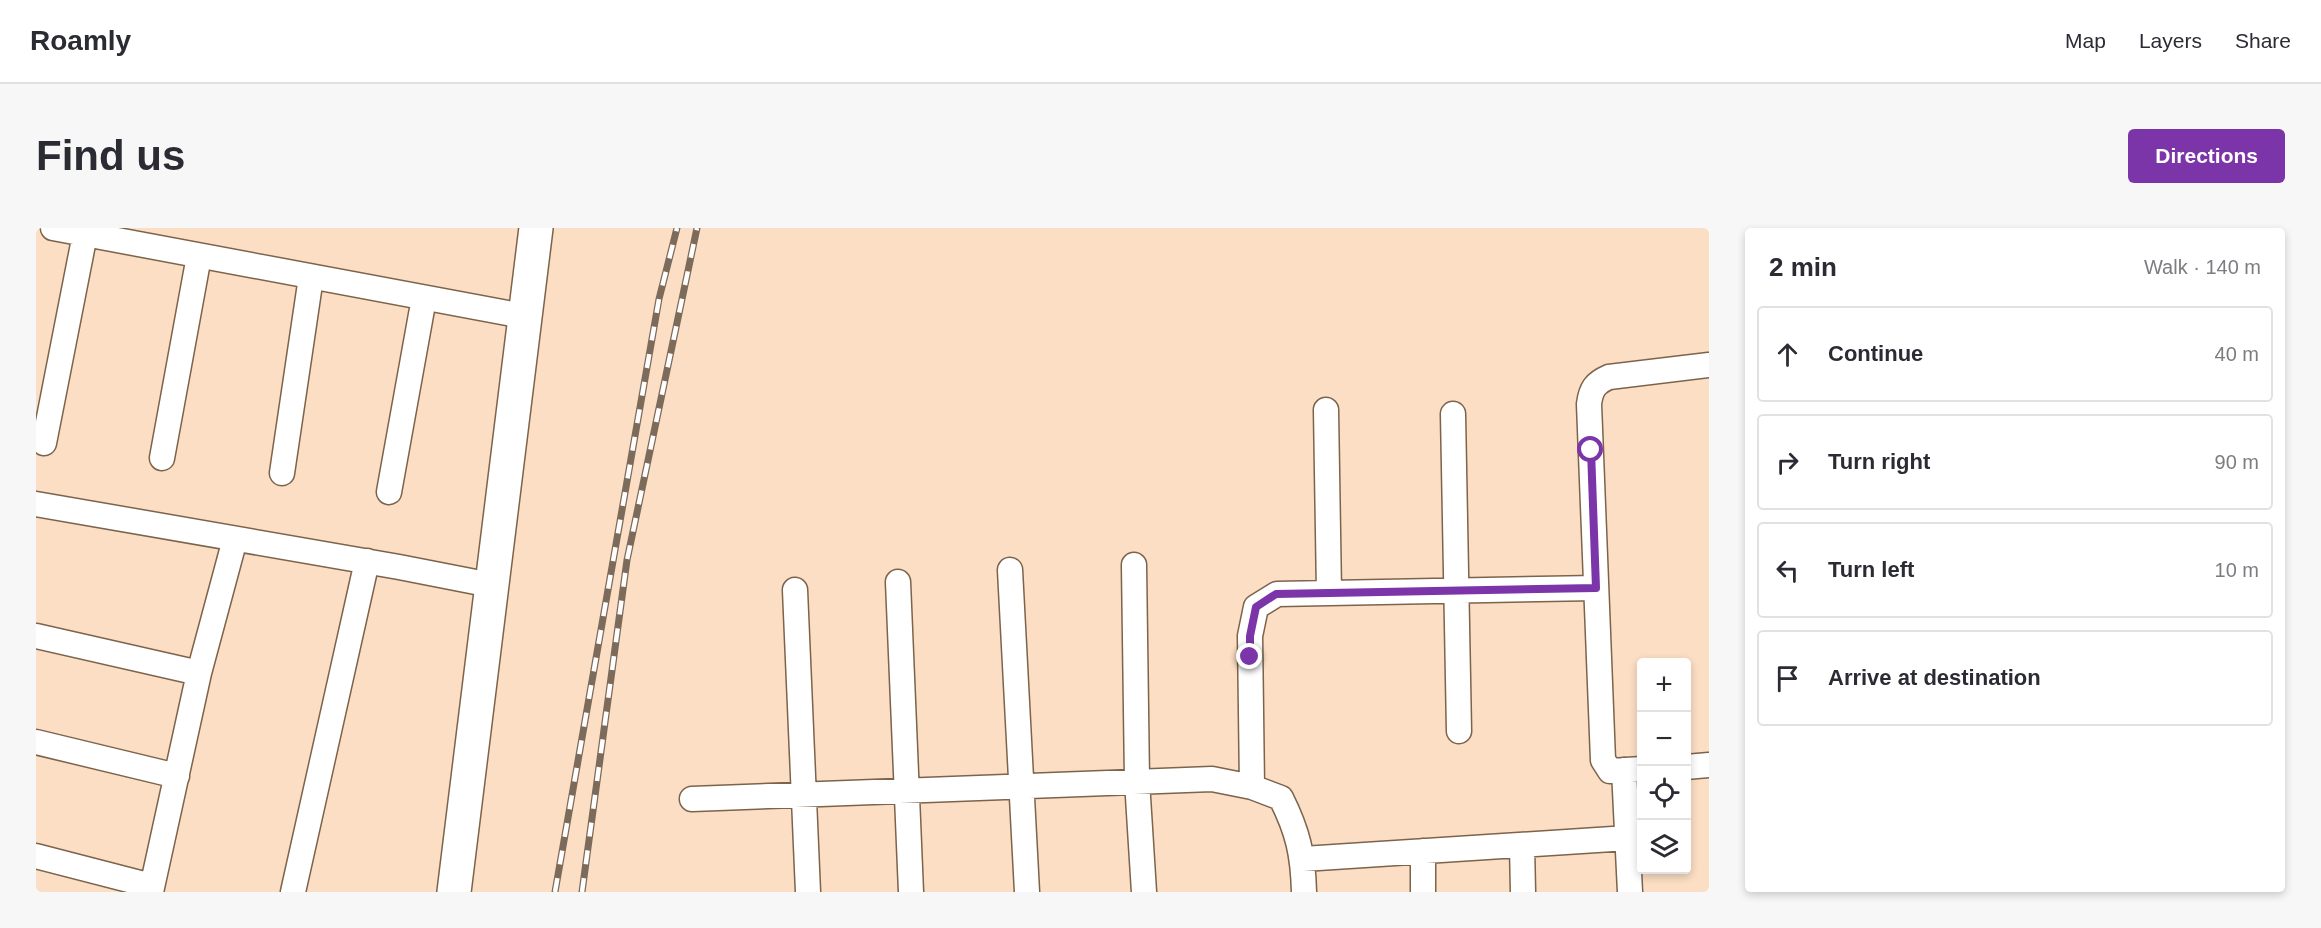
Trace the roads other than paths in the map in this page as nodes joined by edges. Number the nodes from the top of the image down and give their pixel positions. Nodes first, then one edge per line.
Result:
1 (53, 228) edge
2 (530, 229) edge
3 (85, 234) junction
4 (199, 256) junction
5 (311, 277) junction
6 (424, 298) junction
7 (523, 316) junction
8 (1709, 365) edge
9 (1326, 410) dead end
10 (1453, 414) dead end
11 (44, 443) dead end
12 (162, 459) dead end
13 (282, 473) dead end
14 (389, 492) dead end
15 (36, 504) edge
16 (235, 539) junction
17 (367, 561) junction
18 (1134, 565) dead end
19 (1010, 570) dead end
20 (898, 582) dead end
21 (490, 585) junction
22 (1596, 588) junction
23 (795, 590) dead end
24 (1456, 591) junction
25 (1329, 593) junction
26 (36, 636) edge
27 (199, 673) junction
28 (1459, 731) dead end
29 (36, 742) edge
30 (1709, 765) edge
31 (1691, 767) edge
32 (1633, 770) edge
33 (177, 776) junction
34 (1137, 782) junction
35 (1020, 786) junction
36 (1252, 787) junction
37 (906, 790) junction
38 (806, 794) junction
39 (692, 799) dead end
40 (1628, 838) junction
41 (1522, 845) junction
42 (1423, 851) junction
43 (36, 856) edge
44 (1303, 859) junction
45 (152, 889) edge
46 (293, 892) edge
47 (454, 892) edge
48 (808, 892) edge
49 (911, 892) edge
50 (1027, 892) edge
51 (1144, 892) edge
52 (1304, 892) edge
53 (1423, 892) edge
54 (1523, 892) edge
55 (1630, 892) edge

1 - 3 street
2 - 7 main road
3 - 4 street
3 - 11 street
4 - 5 street
4 - 12 street
5 - 6 street
5 - 13 street
6 - 7 street
6 - 14 street
7 - 21 main road
8 - 22 street
9 - 25 street
10 - 24 street
15 - 16 street
16 - 17 street
16 - 27 street
17 - 21 street
17 - 46 street
18 - 34 street
19 - 35 street
20 - 37 street
21 - 47 main road
22 - 24 street
22 - 32 street
23 - 38 street
24 - 25 street
24 - 28 street
25 - 36 street
26 - 27 street
27 - 33 street
29 - 33 street
30 - 31 street
32 - 40 street
33 - 45 street
34 - 35 street
34 - 36 street
34 - 51 street
35 - 37 street
35 - 50 street
36 - 44 street
37 - 38 street
37 - 49 street
38 - 39 street
38 - 48 street
40 - 41 street
40 - 55 street
41 - 42 street
41 - 54 street
42 - 44 street
42 - 53 street
43 - 45 street
44 - 52 street

